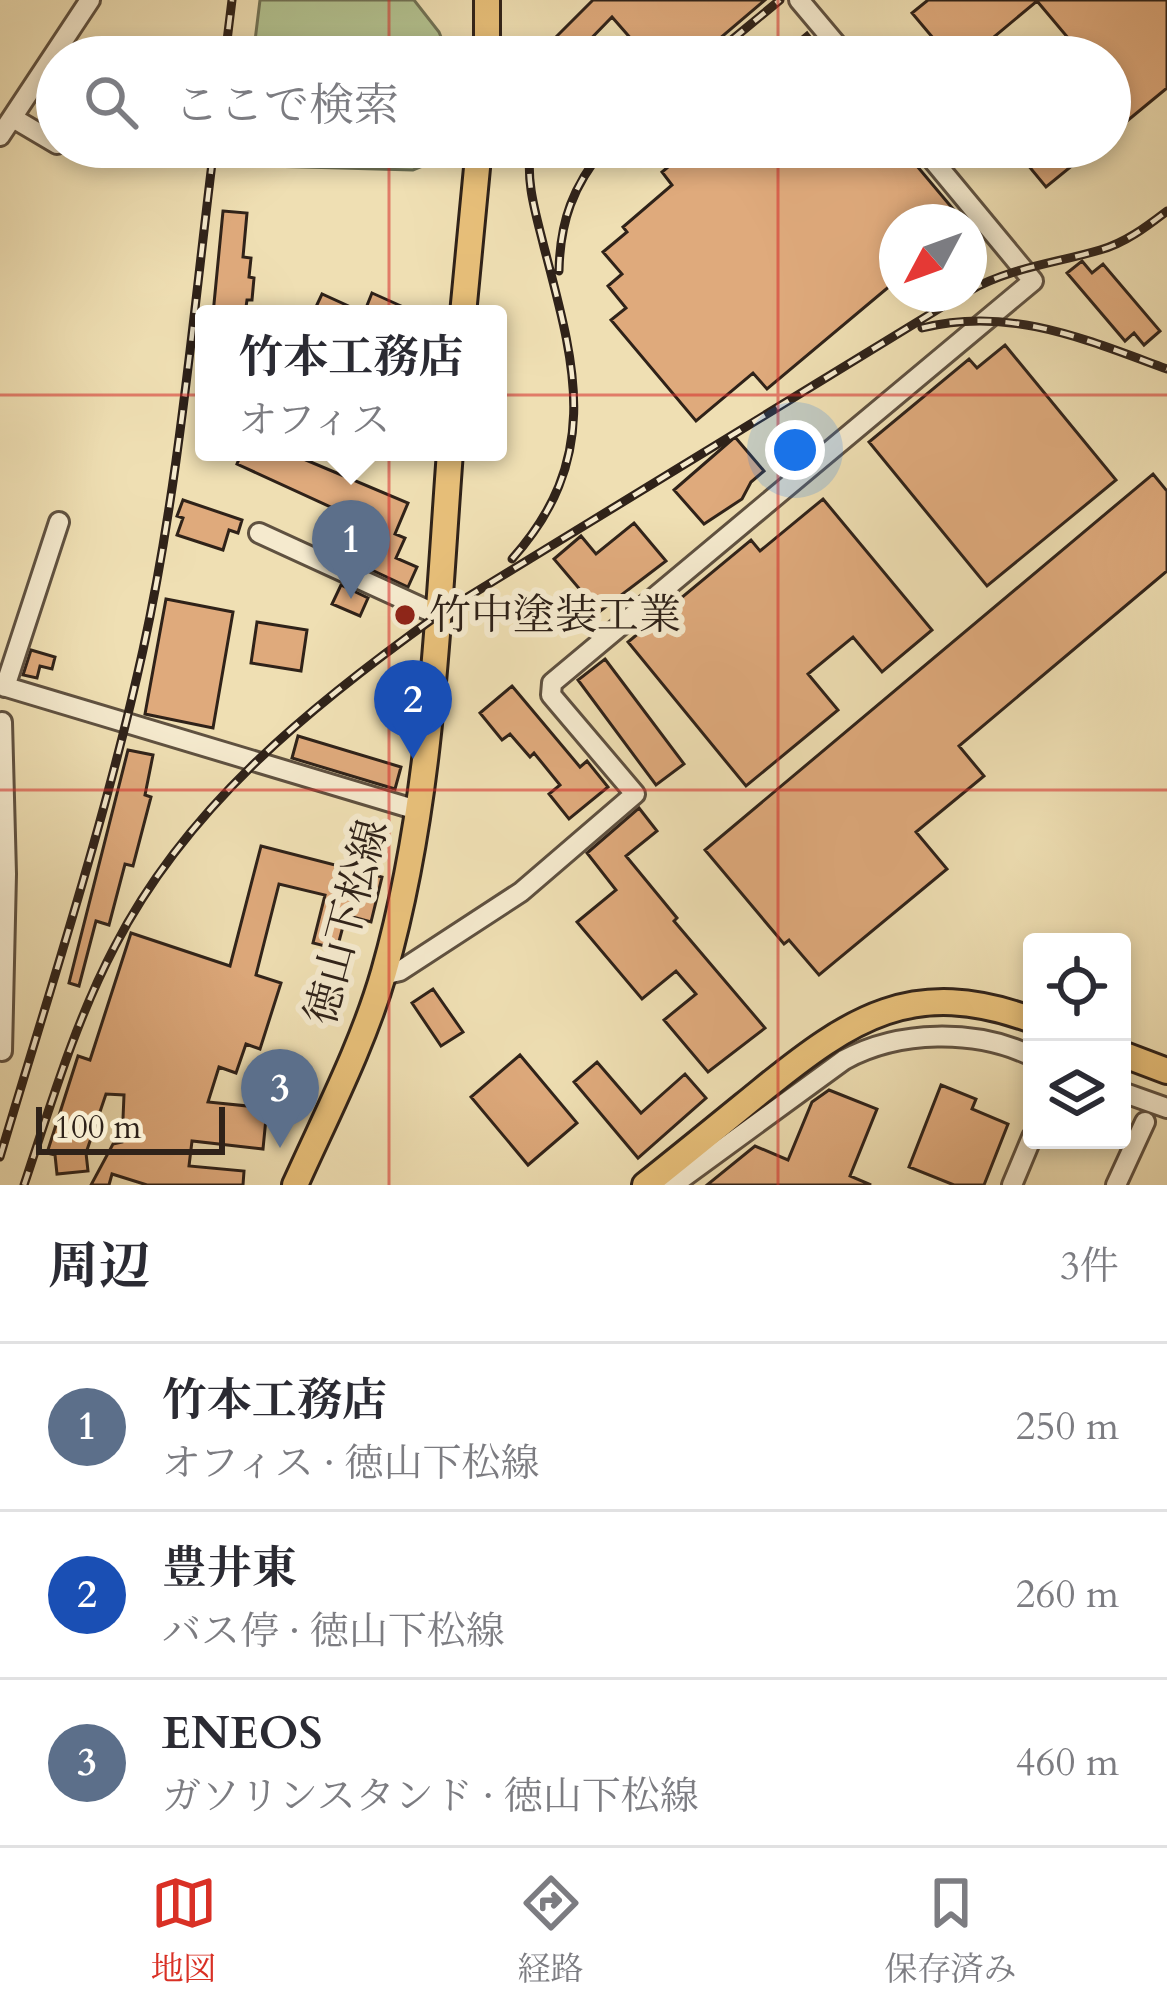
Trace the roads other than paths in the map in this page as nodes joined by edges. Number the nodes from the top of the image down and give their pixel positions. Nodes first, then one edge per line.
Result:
1 (90, 0) edge
2 (487, 0) edge
3 (799, 0) edge
4 (67, 36) edge
5 (488, 36) edge
6 (829, 36) edge
7 (36, 83) edge
8 (13, 118) junction
9 (36, 132) edge
10 (0, 136) edge
11 (477, 168) edge
12 (940, 168) edge
13 (464, 305) edge
14 (448, 461) edge
15 (59, 522) dead end
16 (259, 532) dead end
17 (438, 615) junction
18 (10, 688) edge
19 (1, 723) edge
20 (417, 810) junction
21 (383, 975) junction
22 (1023, 1017) edge
23 (2, 1052) edge
24 (1023, 1054) edge
25 (1131, 1057) edge
26 (1167, 1071) edge
27 (1131, 1095) edge
28 (1167, 1108) edge
29 (1144, 1122) dead end
30 (1027, 1149) edge
31 (296, 1185) edge
32 (645, 1185) edge
33 (673, 1185) edge
34 (1012, 1185) edge
35 (1116, 1185) edge

1 - 4 street
2 - 5 main road
3 - 6 street
7 - 8 street
8 - 9 street
8 - 10 street
11 - 13 main road
12 - 21 street
14 - 17 main road, 徳山下松線
15 - 18 street
16 - 17 street
17 - 20 main road, 徳山下松線
18 - 19 street
18 - 20 street
19 - 23 street
20 - 21 main road, 徳山下松線
21 - 31 main road, 徳山下松線
22 - 32 main road
24 - 33 street
25 - 26 main road
27 - 28 street
29 - 35 street
30 - 34 street

